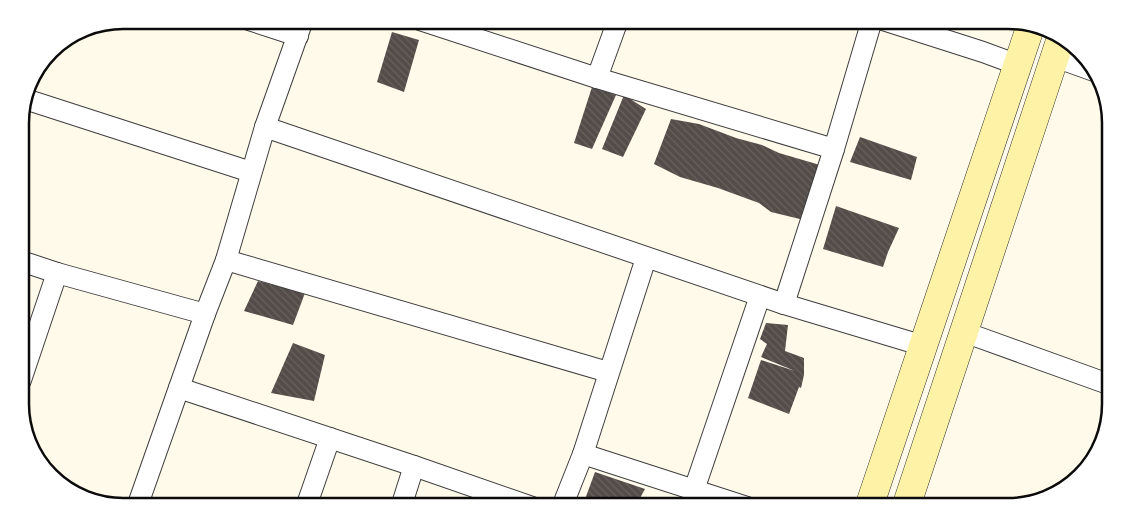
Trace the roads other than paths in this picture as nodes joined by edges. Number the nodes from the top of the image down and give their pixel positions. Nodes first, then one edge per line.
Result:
1 (301, 29) edge
2 (467, 29) edge
3 (615, 29) edge
4 (869, 29) edge
5 (910, 29) edge
6 (1029, 31) edge
7 (1058, 48) edge
8 (1081, 63) edge
9 (1018, 65) junction
10 (597, 78) junction
11 (31, 101) edge
12 (264, 127) junction
13 (834, 149) junction
14 (251, 172) junction
15 (972, 202) junction
16 (1003, 212) junction
17 (646, 258) junction
18 (226, 260) junction
19 (29, 264) edge
20 (57, 274) junction
21 (760, 296) junction
22 (784, 304) junction
23 (205, 314) junction
24 (964, 332) junction
25 (924, 346) junction
26 (29, 356) edge
27 (608, 372) junction
28 (1102, 377) edge
29 (179, 388) junction
30 (330, 438) junction
31 (582, 454) junction
32 (414, 466) junction
33 (694, 490) junction
34 (140, 498) edge
35 (309, 498) edge
36 (404, 498) edge
37 (506, 498) edge
38 (565, 498) edge
39 (710, 498) edge
40 (872, 498) edge
41 (909, 498) edge

1 - 12 street
2 - 10 street
3 - 10 street
4 - 13 street
5 - 9 street
6 - 9 street
7 - 8 street
7 - 16 street
9 - 15 street
10 - 13 street
11 - 14 street
12 - 14 street
12 - 17 street
13 - 22 street
14 - 18 street
15 - 16 street
15 - 25 street
16 - 24 street
17 - 21 street
17 - 27 street
18 - 23 street
18 - 27 street
19 - 20 street
20 - 23 street
20 - 26 street
21 - 22 street
21 - 33 street
22 - 25 street
23 - 29 street
24 - 28 street
24 - 41 street
25 - 40 street
27 - 31 street
29 - 30 street
29 - 34 street
30 - 32 street
30 - 35 street
31 - 33 street
31 - 38 street
32 - 36 street
32 - 37 street
33 - 39 street

